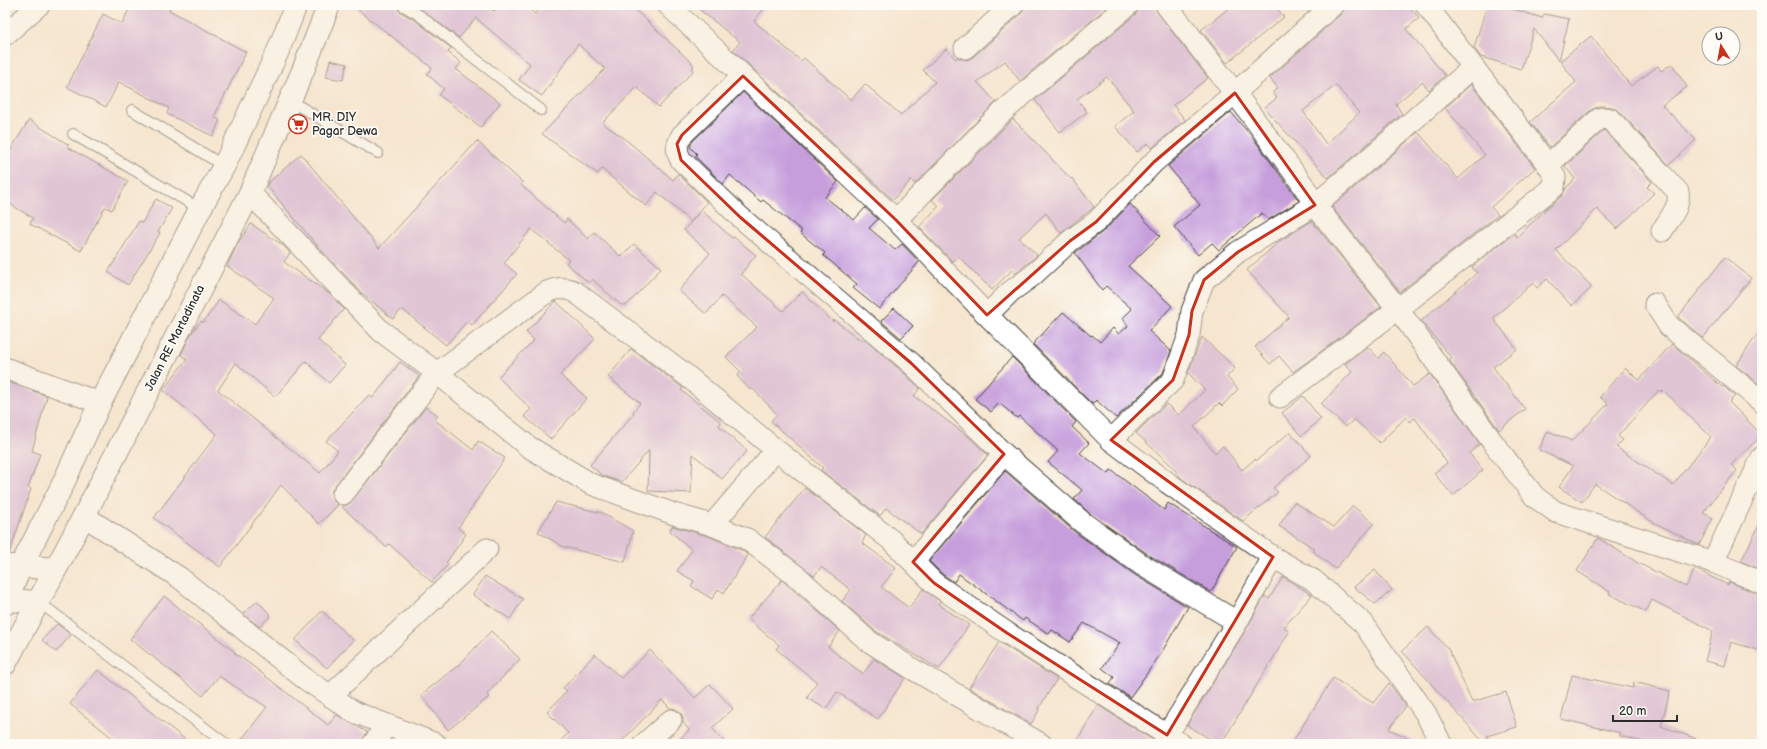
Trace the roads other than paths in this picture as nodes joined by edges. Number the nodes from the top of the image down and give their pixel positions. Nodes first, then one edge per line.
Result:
1 (39, 5) edge
2 (296, 5) edge
3 (329, 5) edge
4 (402, 5) edge
5 (668, 5) edge
6 (1013, 5) edge
7 (1128, 5) edge
8 (1166, 5) edge
9 (1333, 5) edge
10 (1426, 5) edge
11 (5, 35) edge
12 (965, 48) dead end
13 (1473, 67) junction
14 (743, 76) junction
15 (1235, 93) junction
16 (289, 100) junction
17 (132, 110) dead end
18 (540, 110) dead end
19 (72, 134) dead end
20 (378, 153) dead end
21 (1548, 165) junction
22 (224, 166) junction
23 (250, 193) junction
24 (1315, 205) junction
25 (200, 209) junction
26 (896, 220) junction
27 (1662, 231) dead end
28 (1655, 304) dead end
29 (1398, 309) junction
30 (987, 315) junction
31 (5, 368) edge
32 (437, 373) junction
33 (1280, 397) dead end
34 (1762, 402) edge
35 (100, 403) junction
36 (1111, 440) junction
37 (776, 450) junction
38 (1004, 454) junction
39 (1762, 456) edge
40 (343, 494) dead end
41 (84, 516) junction
42 (712, 525) junction
43 (487, 549) dead end
44 (1273, 557) junction
45 (913, 562) junction
46 (1713, 562) junction
47 (13, 566) edge
48 (55, 569) junction
49 (1762, 583) edge
50 (6, 601) edge
51 (39, 602) junction
52 (1237, 622) junction
53 (5, 664) edge
54 (330, 696) junction
55 (671, 720) dead end
56 (387, 724) junction
57 (1174, 740) edge
58 (226, 744) edge
59 (373, 744) edge
60 (436, 744) edge
61 (644, 744) edge
62 (1041, 744) edge
63 (1441, 744) edge

1 - 11 street
2 - 22 main road
3 - 16 main road, Jalan RE Martadinata
4 - 18 lane
5 - 14 street
6 - 12 street
7 - 26 street
8 - 15 street
9 - 15 street
10 - 13 street
13 - 21 street
13 - 24 street
14 - 26 street
14 - 38 street
15 - 24 street
15 - 30 street
16 - 20 lane
16 - 23 main road, Jalan RE Martadinata
17 - 22 lane
19 - 25 lane
21 - 27 street
21 - 29 street
22 - 25 main road
23 - 32 street
23 - 41 main road, Jalan RE Martadinata
24 - 29 street
24 - 36 street
25 - 35 main road
26 - 30 street
28 - 34 street
29 - 33 street
29 - 46 street
30 - 36 street
31 - 35 street
32 - 37 street
32 - 40 street
32 - 42 street
35 - 47 main road
36 - 44 street
37 - 42 street
37 - 45 street
38 - 45 street
38 - 52 street
39 - 46 street
41 - 48 main road, Jalan RE Martadinata
41 - 54 street
42 - 62 street
43 - 54 street
44 - 52 street
44 - 63 street
45 - 57 street
46 - 49 street
47 - 48 main road
47 - 50 main road
48 - 51 main road, Jalan RE Martadinata
50 - 51 main road
51 - 53 main road, Jalan RE Martadinata
51 - 58 lane
52 - 57 street
54 - 56 street
55 - 61 street
56 - 59 street
56 - 60 street

